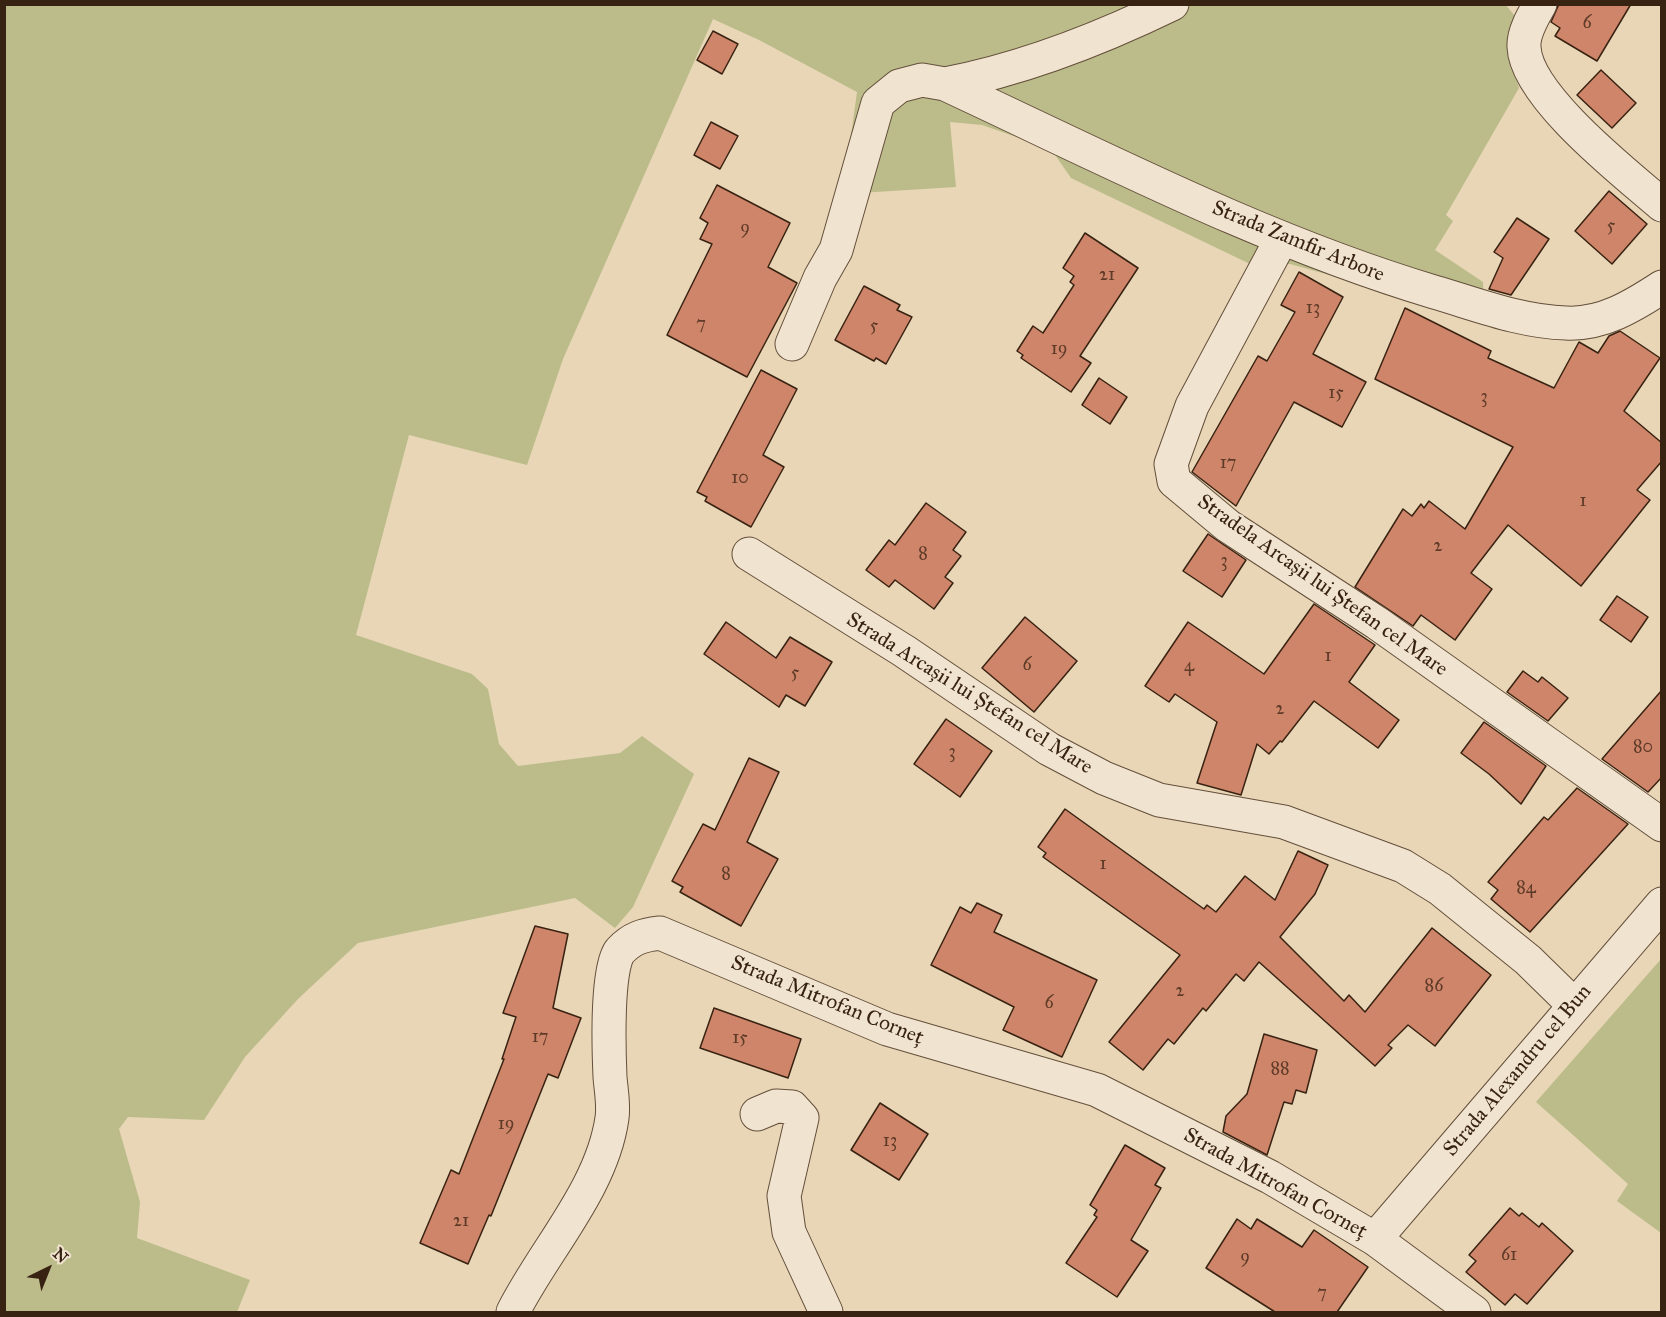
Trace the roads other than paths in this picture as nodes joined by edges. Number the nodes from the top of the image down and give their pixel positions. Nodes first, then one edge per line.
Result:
1 (1172, 4) edge
2 (1540, 4) edge
3 (945, 84) junction
4 (1662, 205) edge
5 (1282, 238) junction
6 (1662, 287) edge
7 (792, 344) dead end
8 (749, 554) dead end
9 (1662, 825) edge
10 (1662, 904) edge
11 (1574, 1005) junction
12 (757, 1114) dead end
13 (1375, 1239) junction
14 (513, 1312) edge
15 (826, 1312) edge
16 (1474, 1312) edge

1 - 3 street
2 - 4 street
3 - 5 street, Strada Zamfir Arbore
3 - 7 street
5 - 6 street, Strada Zamfir Arbore
5 - 9 street, Stradela Arcașii lui Ștefan cel Mare
8 - 11 street, Strada Arcașii lui Ștefan cel Mare
10 - 11 street, Strada Alexandru cel Bun
11 - 13 street, Strada Alexandru cel Bun
12 - 15 street
13 - 14 street, Strada Mitrofan Corneț
13 - 16 street, Strada Mitrofan Corneț

